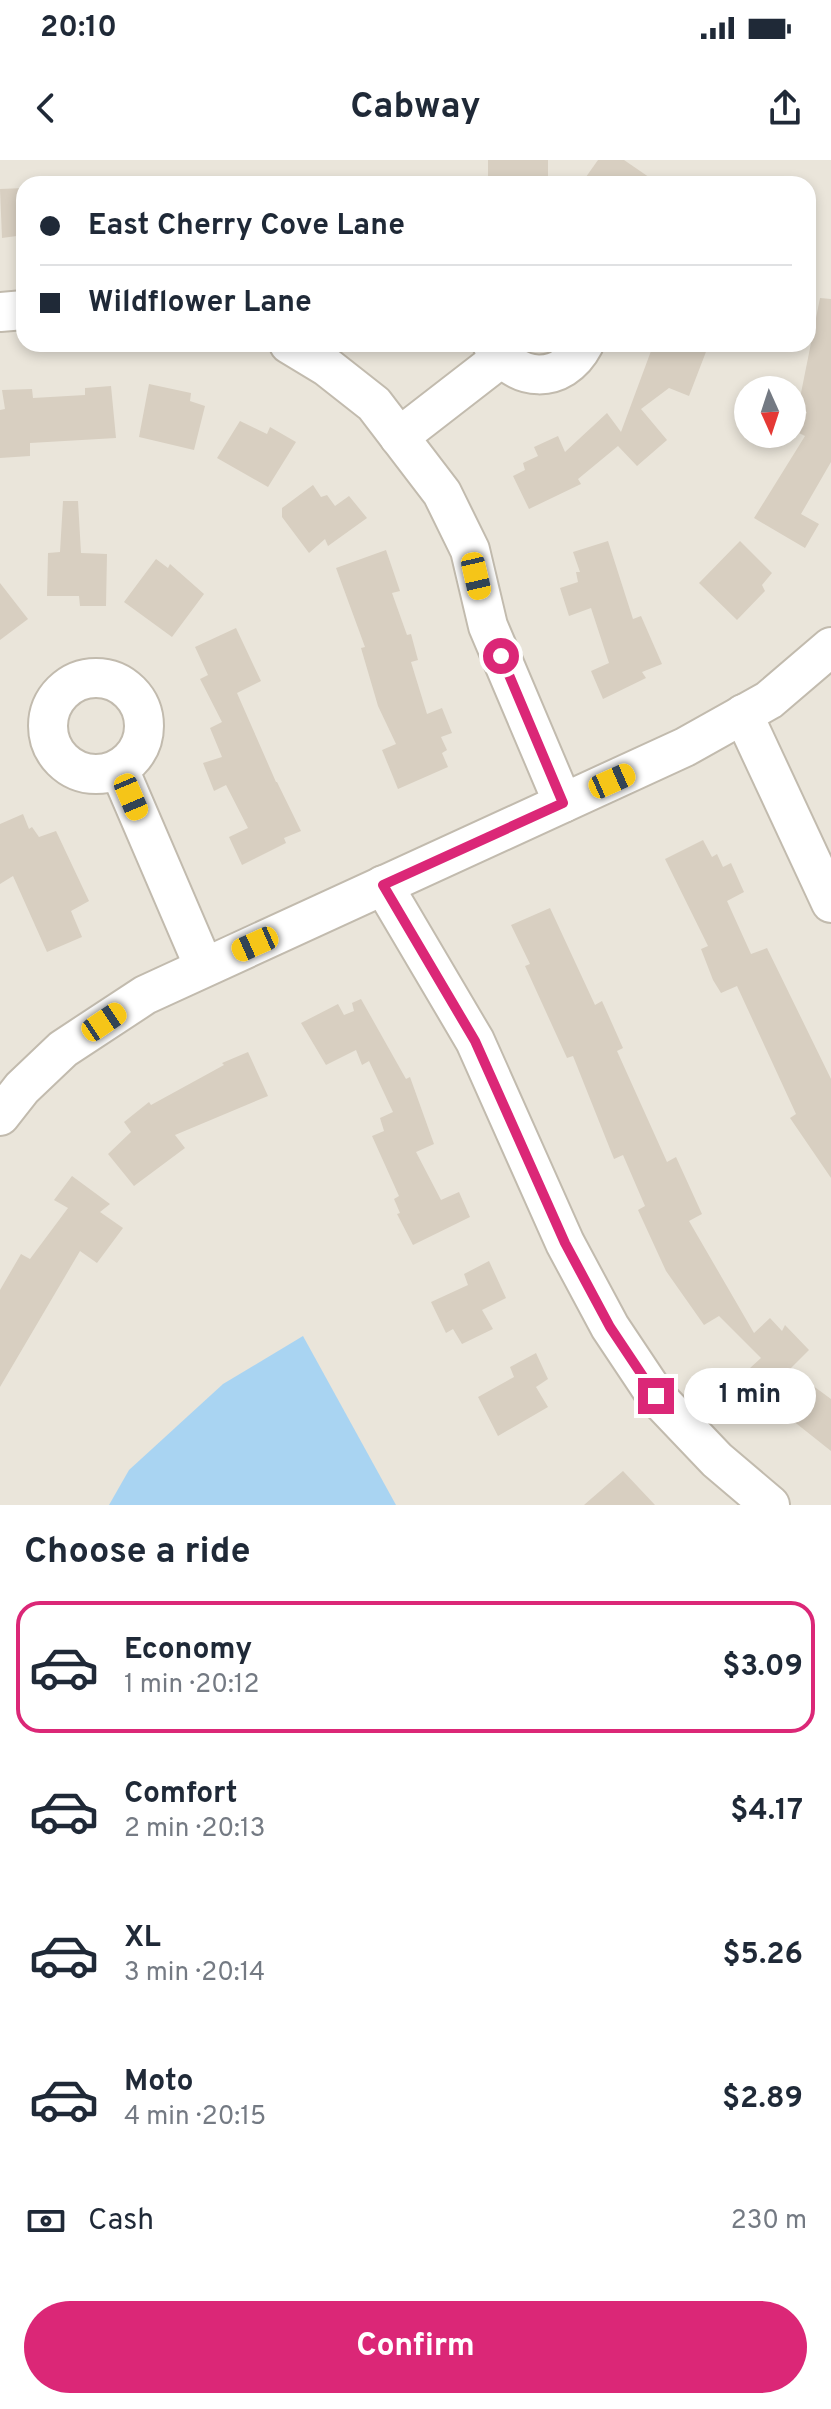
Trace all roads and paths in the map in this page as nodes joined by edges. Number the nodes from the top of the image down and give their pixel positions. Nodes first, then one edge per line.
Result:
1 (302, 352) edge
2 (495, 352) edge
3 (497, 352) edge
4 (579, 352) edge
5 (399, 437) junction
6 (831, 647) edge
7 (743, 714) junction
8 (119, 769) dead end
9 (563, 803) junction
10 (383, 885) junction
11 (831, 903) edge
12 (204, 967) junction
13 (0, 1116) edge
14 (766, 1504) edge

1 - 5 street
2 - 5 street
3 - 4 street
5 - 9 street
6 - 7 street
7 - 9 street
7 - 11 street
8 - 12 street
9 - 10 street
10 - 12 street
10 - 14 street
12 - 13 street

